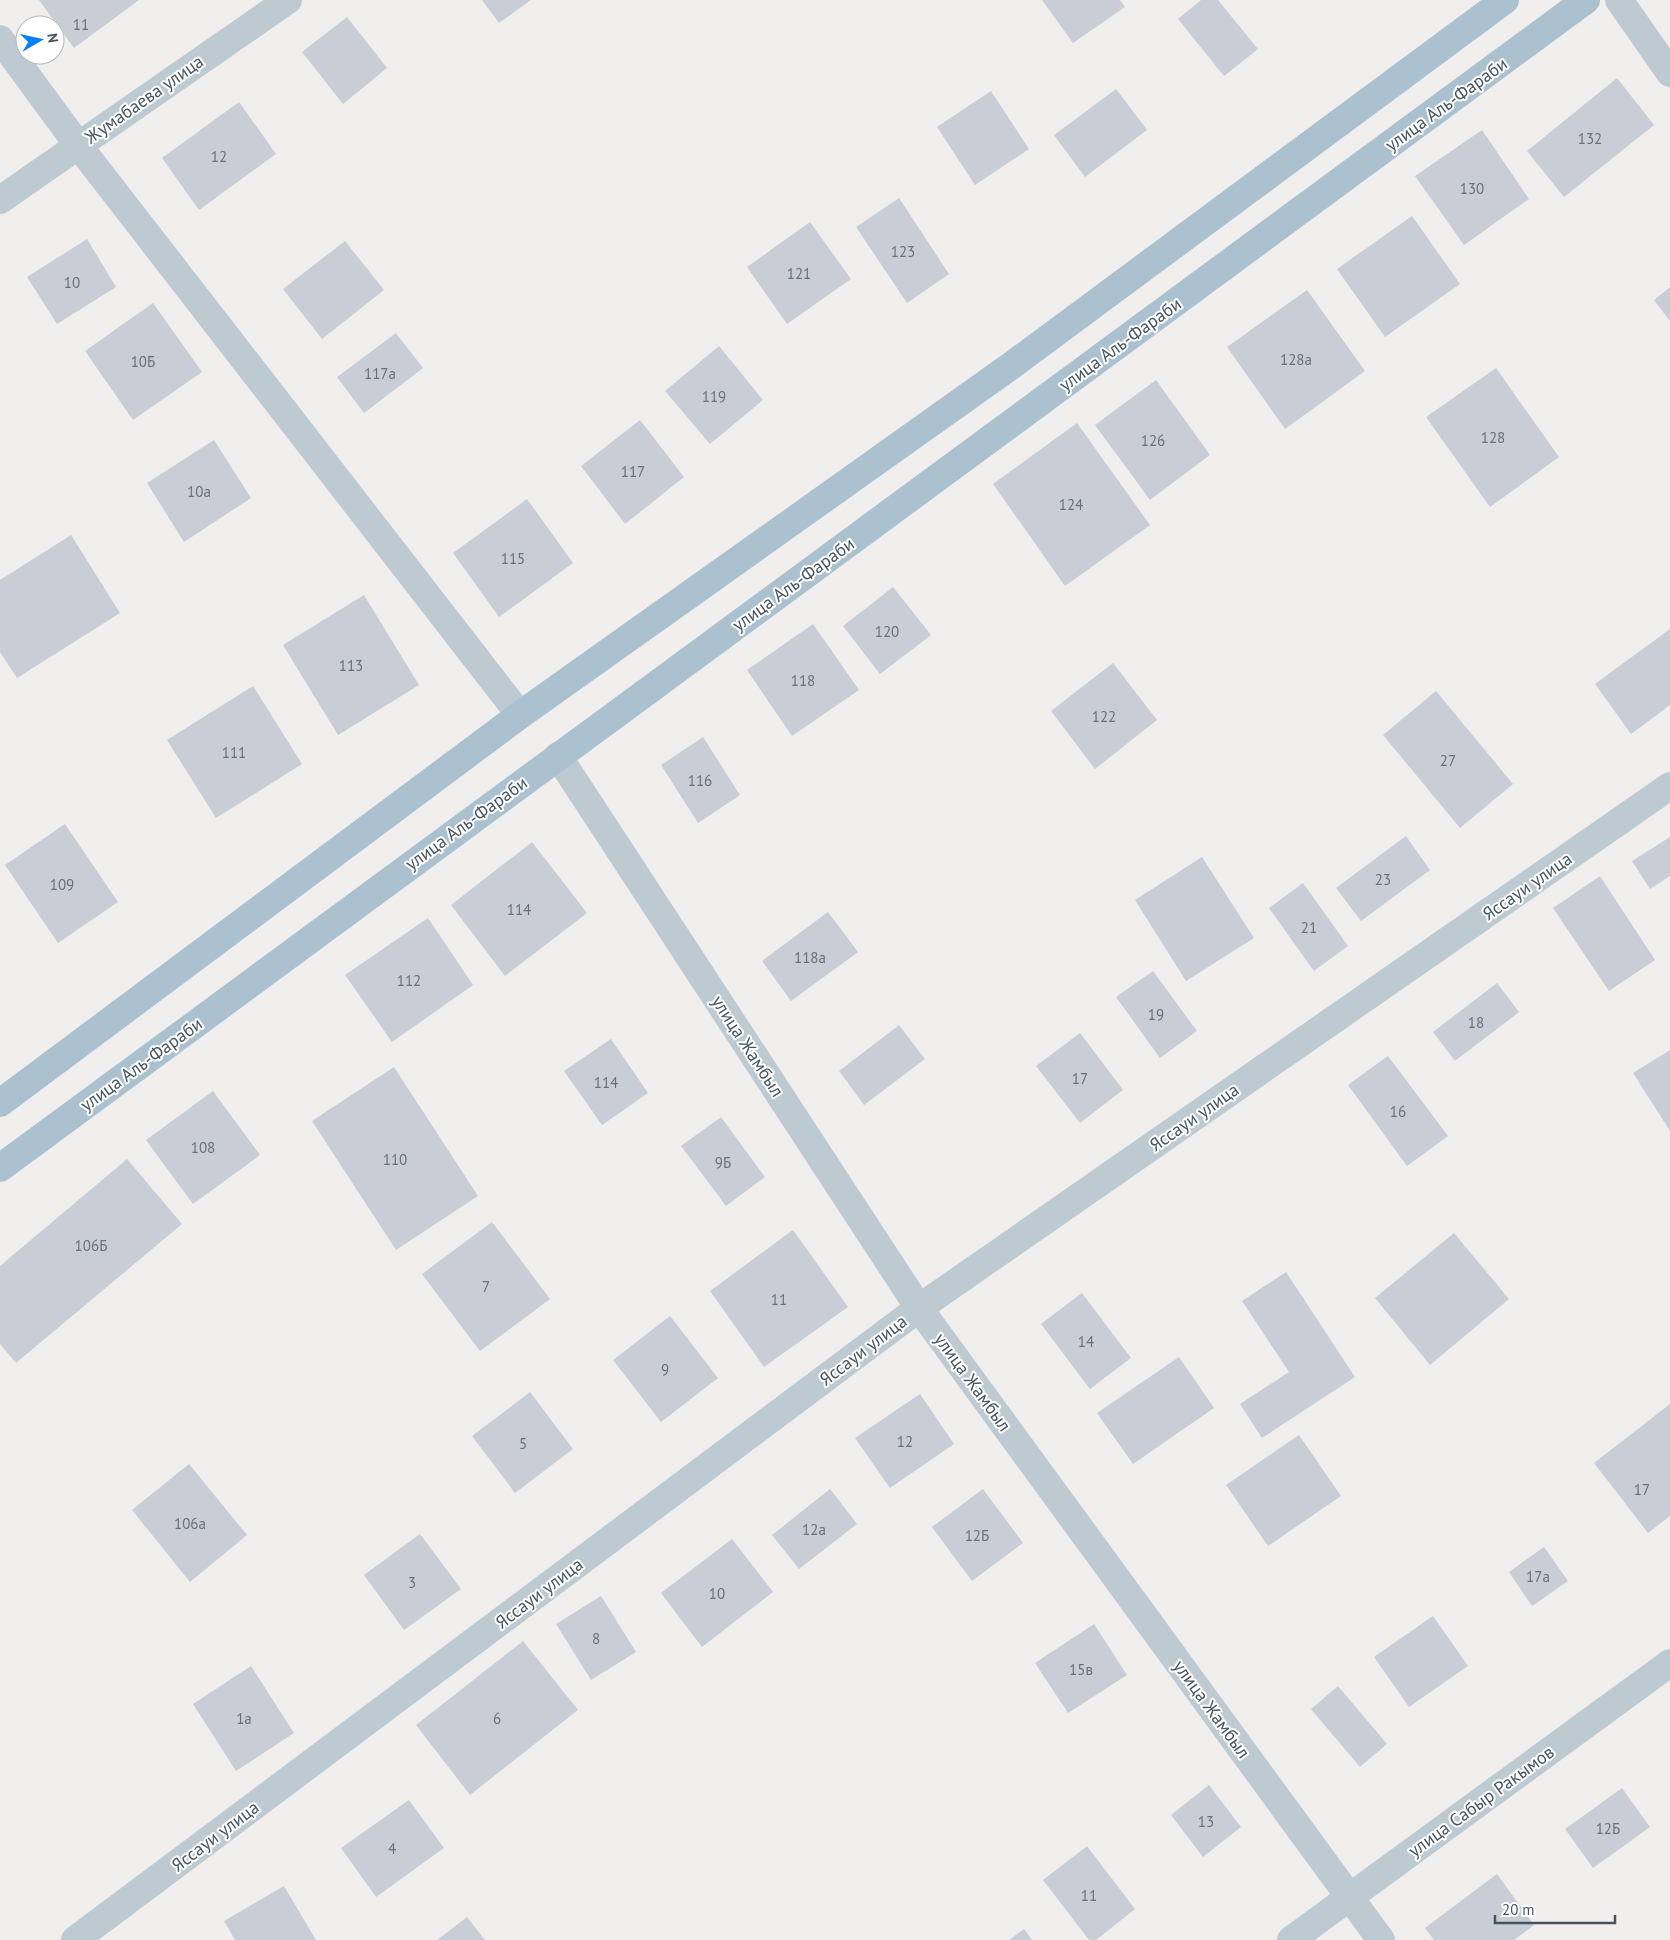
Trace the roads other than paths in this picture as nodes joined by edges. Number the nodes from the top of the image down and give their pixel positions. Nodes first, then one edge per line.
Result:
1 (288, 0) edge
2 (1505, 0) edge
3 (1586, 0) edge
4 (1619, 0) edge
5 (0, 39) edge
6 (1670, 73) edge
7 (78, 145) junction
8 (0, 200) edge
9 (520, 714) junction
10 (558, 756) junction
11 (1670, 786) edge
12 (0, 1104) edge
13 (0, 1168) edge
14 (920, 1308) junction
15 (1670, 1663) edge
16 (1349, 1897) junction
17 (75, 1940) edge
18 (1291, 1940) edge
19 (1381, 1940) edge

1 - 7 street, Жумабаева улица
2 - 9 main road
3 - 10 main road, улица Аль-Фараби
4 - 6 street
5 - 7 street
7 - 8 street, Жумабаева улица
7 - 9 street
9 - 12 main road
10 - 13 main road, улица Аль-Фараби
10 - 14 street, улица Жамбыл
11 - 14 street, Яссауи улица
14 - 16 street, улица Жамбыл
14 - 17 street, Яссауи улица
15 - 16 street, улица Сабыр Ракымов
16 - 18 street, улица Сабыр Ракымов
16 - 19 street, улица Жамбыл

